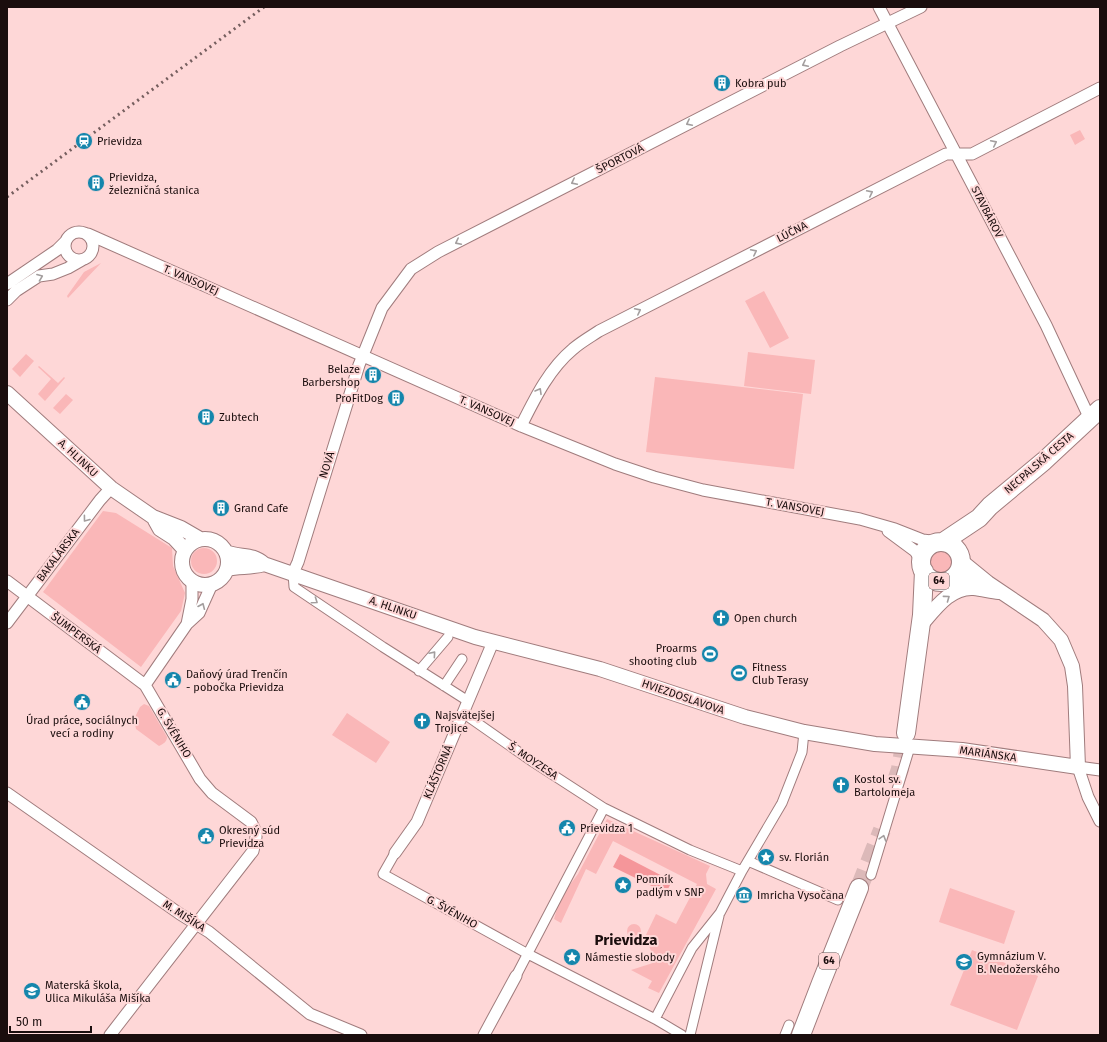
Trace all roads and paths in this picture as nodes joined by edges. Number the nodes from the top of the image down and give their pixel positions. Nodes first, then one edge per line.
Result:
1 (879, 7) edge
2 (921, 7) edge
3 (889, 23) junction
4 (1100, 88) edge
5 (957, 154) junction
6 (88, 234) junction
7 (66, 241) junction
8 (110, 245) junction
9 (93, 251) junction
10 (82, 260) junction
11 (7, 284) edge
12 (7, 300) edge
13 (363, 356) junction
14 (7, 394) edge
15 (1095, 414) edge
16 (521, 426) junction
17 (111, 488) junction
18 (153, 517) junction
19 (979, 518) junction
20 (882, 526) junction
21 (200, 539) junction
22 (941, 542) junction
23 (185, 550) junction
24 (226, 552) junction
25 (264, 564) junction
26 (923, 566) junction
27 (227, 568) junction
28 (954, 568) junction
29 (293, 573) junction
30 (7, 581) edge
31 (192, 581) junction
32 (212, 584) junction
33 (1001, 593) junction
34 (27, 596) junction
35 (921, 621) junction
36 (7, 623) edge
37 (187, 624) junction
38 (448, 637) dead end
39 (493, 642) junction
40 (462, 658) dead end
41 (419, 671) junction
42 (145, 685) junction
43 (444, 686) junction
44 (468, 701) junction
45 (463, 713) junction
46 (804, 732) junction
47 (908, 740) junction
48 (874, 744) joint
49 (1078, 767) junction
50 (1100, 770) edge
51 (7, 793) edge
52 (604, 808) junction
53 (1100, 821) edge
54 (395, 853) joint
55 (748, 862) junction
56 (742, 871) junction
57 (383, 874) joint
58 (865, 882) joint
59 (838, 900) dead end
60 (720, 913) junction
61 (196, 924) junction
62 (525, 952) junction
63 (516, 976) joint
64 (655, 1019) junction
65 (795, 1030) edge
66 (110, 1035) edge
67 (361, 1035) edge
68 (484, 1035) edge
69 (682, 1035) edge
70 (690, 1035) edge
71 (785, 1035) edge

1 - 3 street, STAVBÁROV
2 - 3 street, ŠPORTOVÁ
3 - 5 street, STAVBÁROV
3 -> 13 street, ŠPORTOVÁ
5 -> 4 street, LÚČNA
5 - 15 street, STAVBÁROV
16 -> 5 street, LÚČNA
6 - 7 street
6 - 8 street, T. VANSOVEJ
6 - 9 street
7 - 10 street
7 - 11 street
8 - 9 street
8 - 13 street, T. VANSOVEJ
9 - 10 street
12 -> 10 street
13 - 16 street, T. VANSOVEJ
13 - 29 street, NOVÁ
14 - 17 street, A. HLINKU
15 - 19 main road, NECPALSKÁ CESTA / 64
16 - 20 street, T. VANSOVEJ
17 - 18 street, A. HLINKU
17 -> 34 street, BAKALÁRSKA
18 - 21 street, A. HLINKU
18 - 23 street, A. HLINKU
19 - 22 main road, NECPALSKÁ CESTA / 64
19 - 28 main road, NECPALSKÁ CESTA / 64
20 - 22 street, T. VANSOVEJ
20 - 26 street, T. VANSOVEJ
21 - 23 street
21 - 24 street, A. HLINKU
22 - 26 main road, 64
22 - 28 main road
23 - 31 street
24 - 25 street, A. HLINKU
24 - 27 street
25 - 27 street, A. HLINKU
25 - 29 street, A. HLINKU
26 - 28 main road, 64
26 - 35 main road, 64
27 - 32 street
28 - 33 street
28 - 35 main road, 64
29 - 39 street, A. HLINKU
29 -> 41 street
30 - 34 street, ŠUMPERSKÁ
31 - 32 street
31 - 37 street
37 -> 32 street
35 -> 33 street
33 - 49 street
34 - 36 street, BAKALÁRSKA
34 - 42 street, ŠUMPERSKÁ
35 - 47 main road, 64
37 - 42 street
41 -> 38 street
39 - 44 street, KLÁŠTORNÁ
39 - 46 street, HVIEZDOSLAVOVA
40 - 43 street
41 - 43 street
42 - 61 street, G. ŠVÉNIHO
43 - 44 street
44 - 45 street, KLÁŠTORNÁ
45 - 52 street, Š. MOYZESA
45 - 54 street, KLÁŠTORNÁ
46 - 48 street, HVIEZDOSLAVOVA
46 - 55 street
47 - 48 street, MARIÁNSKA
47 - 49 street, MARIÁNSKA
58 -> 47 street
49 - 50 street, MARIÁNSKA
49 - 53 street
51 - 61 street, M. MIŠÍKA
52 - 56 street
52 - 62 street
54 - 57 street, KLÁŠTORNÁ
55 - 56 street
55 - 59 street
56 - 60 street
57 - 62 street, G. ŠVÉNIHO
58 - 65 main road, 64
60 - 64 street
60 - 70 street
61 - 66 street
61 - 67 street, M. MIŠÍKA
62 - 63 street
62 - 64 street
63 - 68 street
64 - 69 street
65 - 71 street

